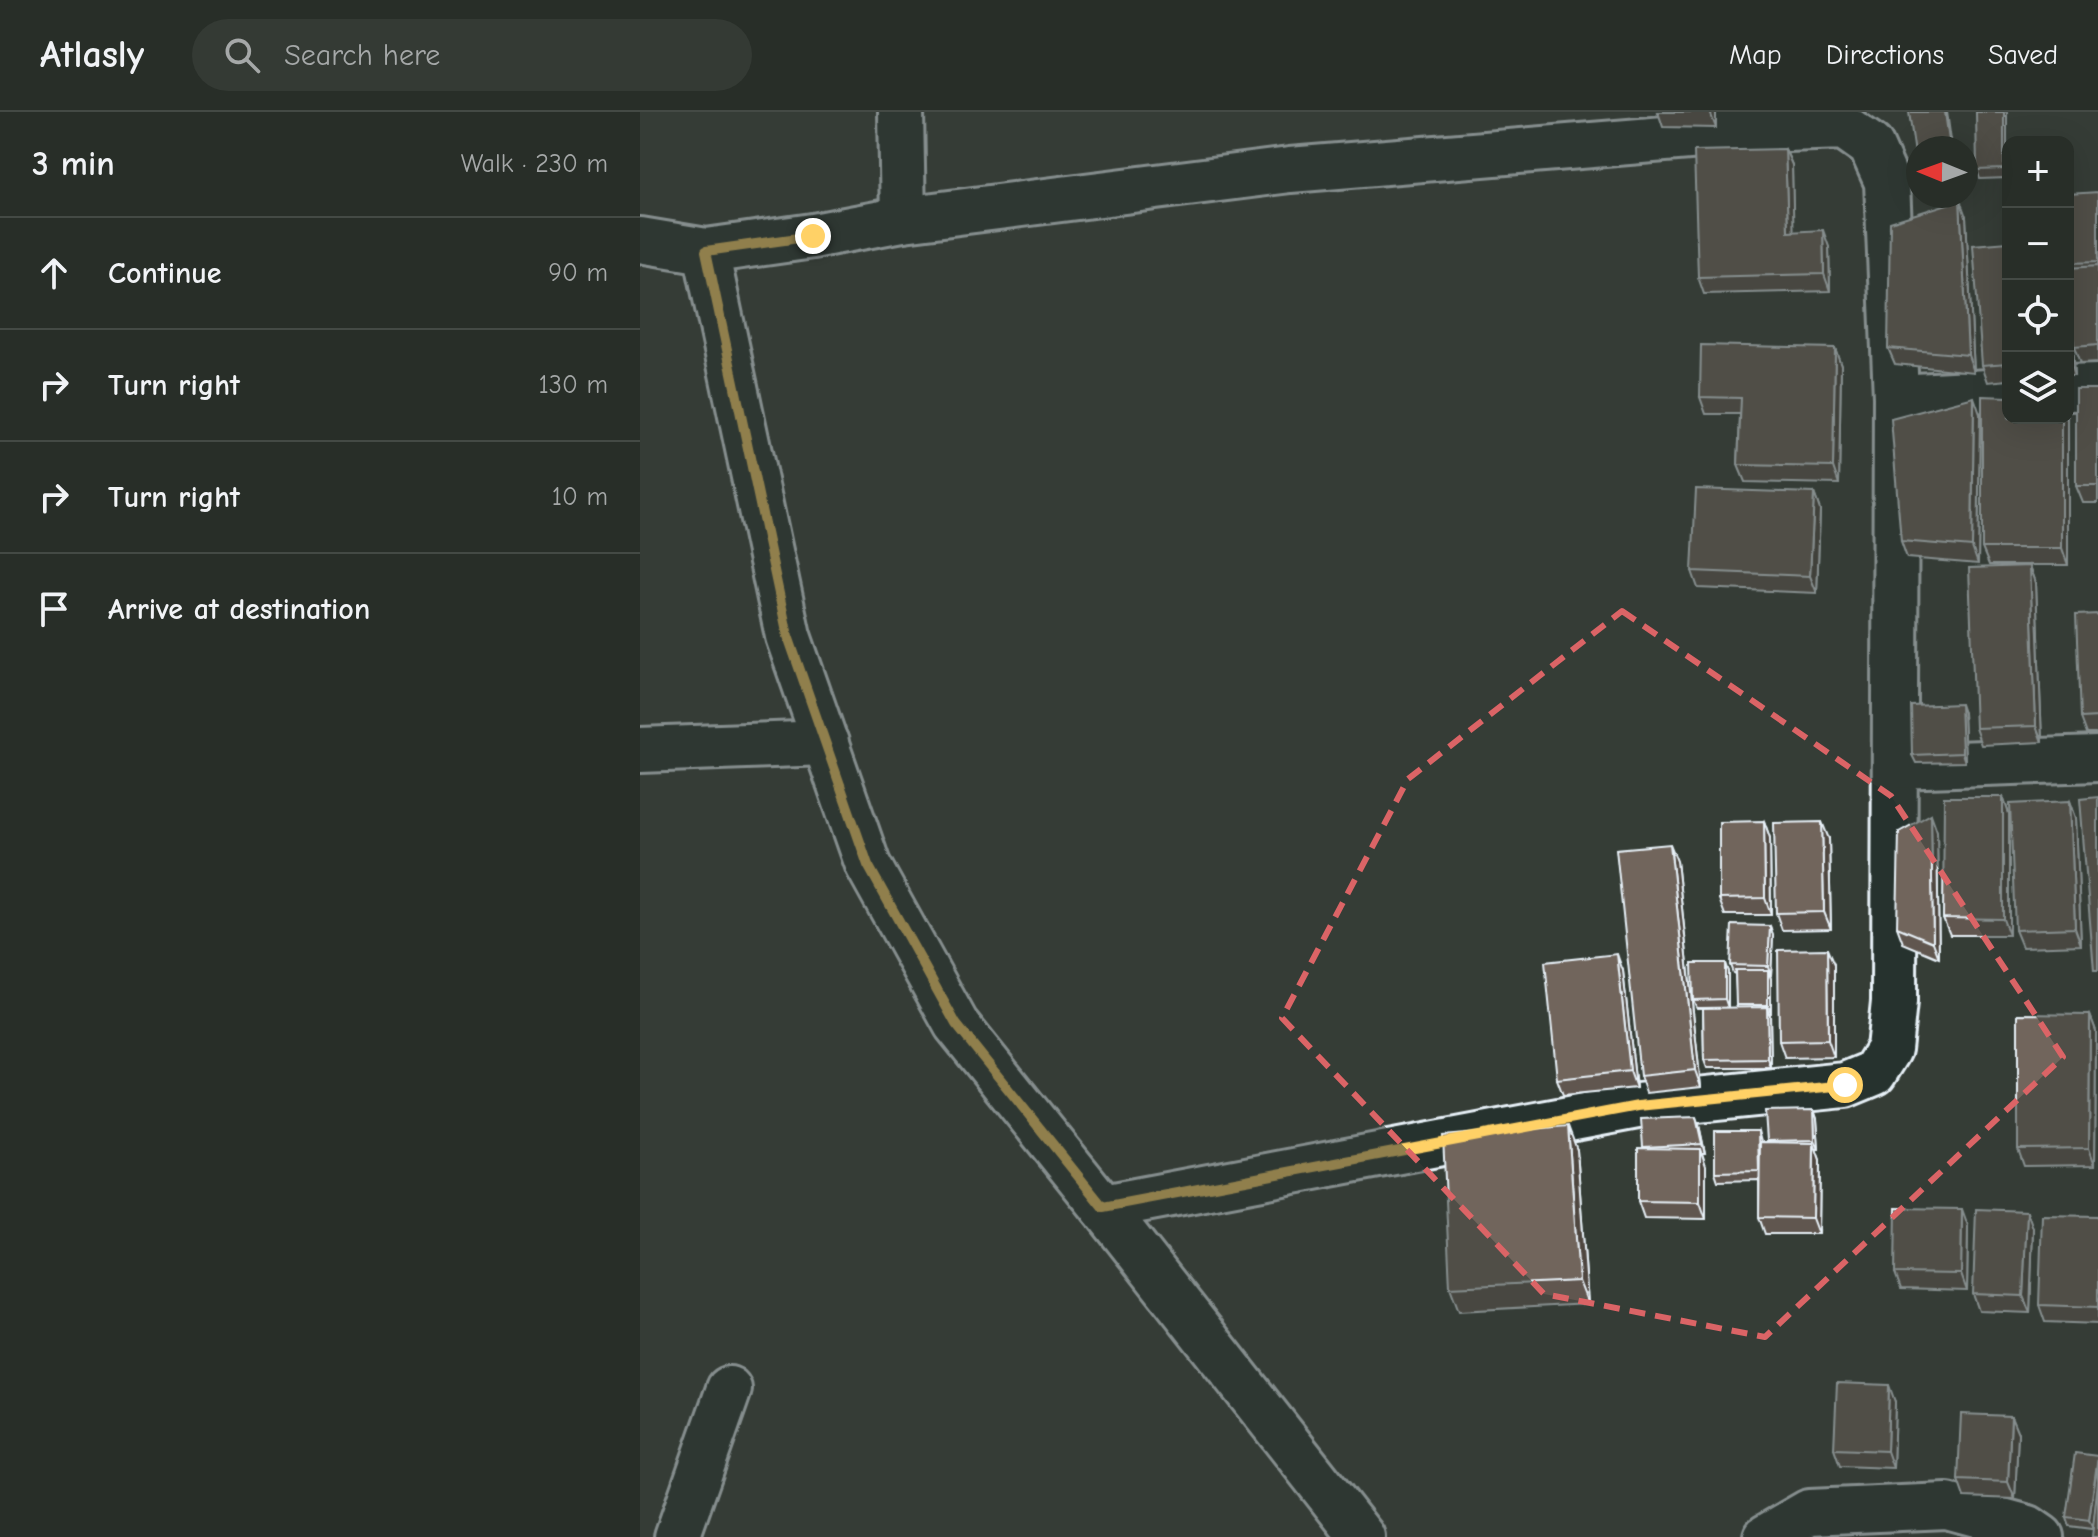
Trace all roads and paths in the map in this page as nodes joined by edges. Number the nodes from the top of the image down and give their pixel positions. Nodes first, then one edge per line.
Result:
1 (901, 112) edge
2 (903, 219) junction
3 (640, 240) edge
4 (706, 251) junction
5 (2098, 387) edge
6 (2074, 388) edge
7 (2002, 391) edge
8 (1896, 397) junction
9 (826, 743) junction
10 (640, 750) edge
11 (2098, 759) edge
12 (1896, 766) junction
13 (1103, 1207) junction
14 (729, 1389) dead end
15 (677, 1537) edge
16 (1362, 1537) edge
17 (1766, 1537) edge
18 (2041, 1537) edge

1 - 2 street
2 - 4 street
2 - 8 street
3 - 4 street
4 - 9 street
5 - 6 street
7 - 8 street
8 - 12 street
9 - 10 street
9 - 13 street
11 - 12 street
12 - 13 street
13 - 16 street
14 - 15 street
17 - 18 street

